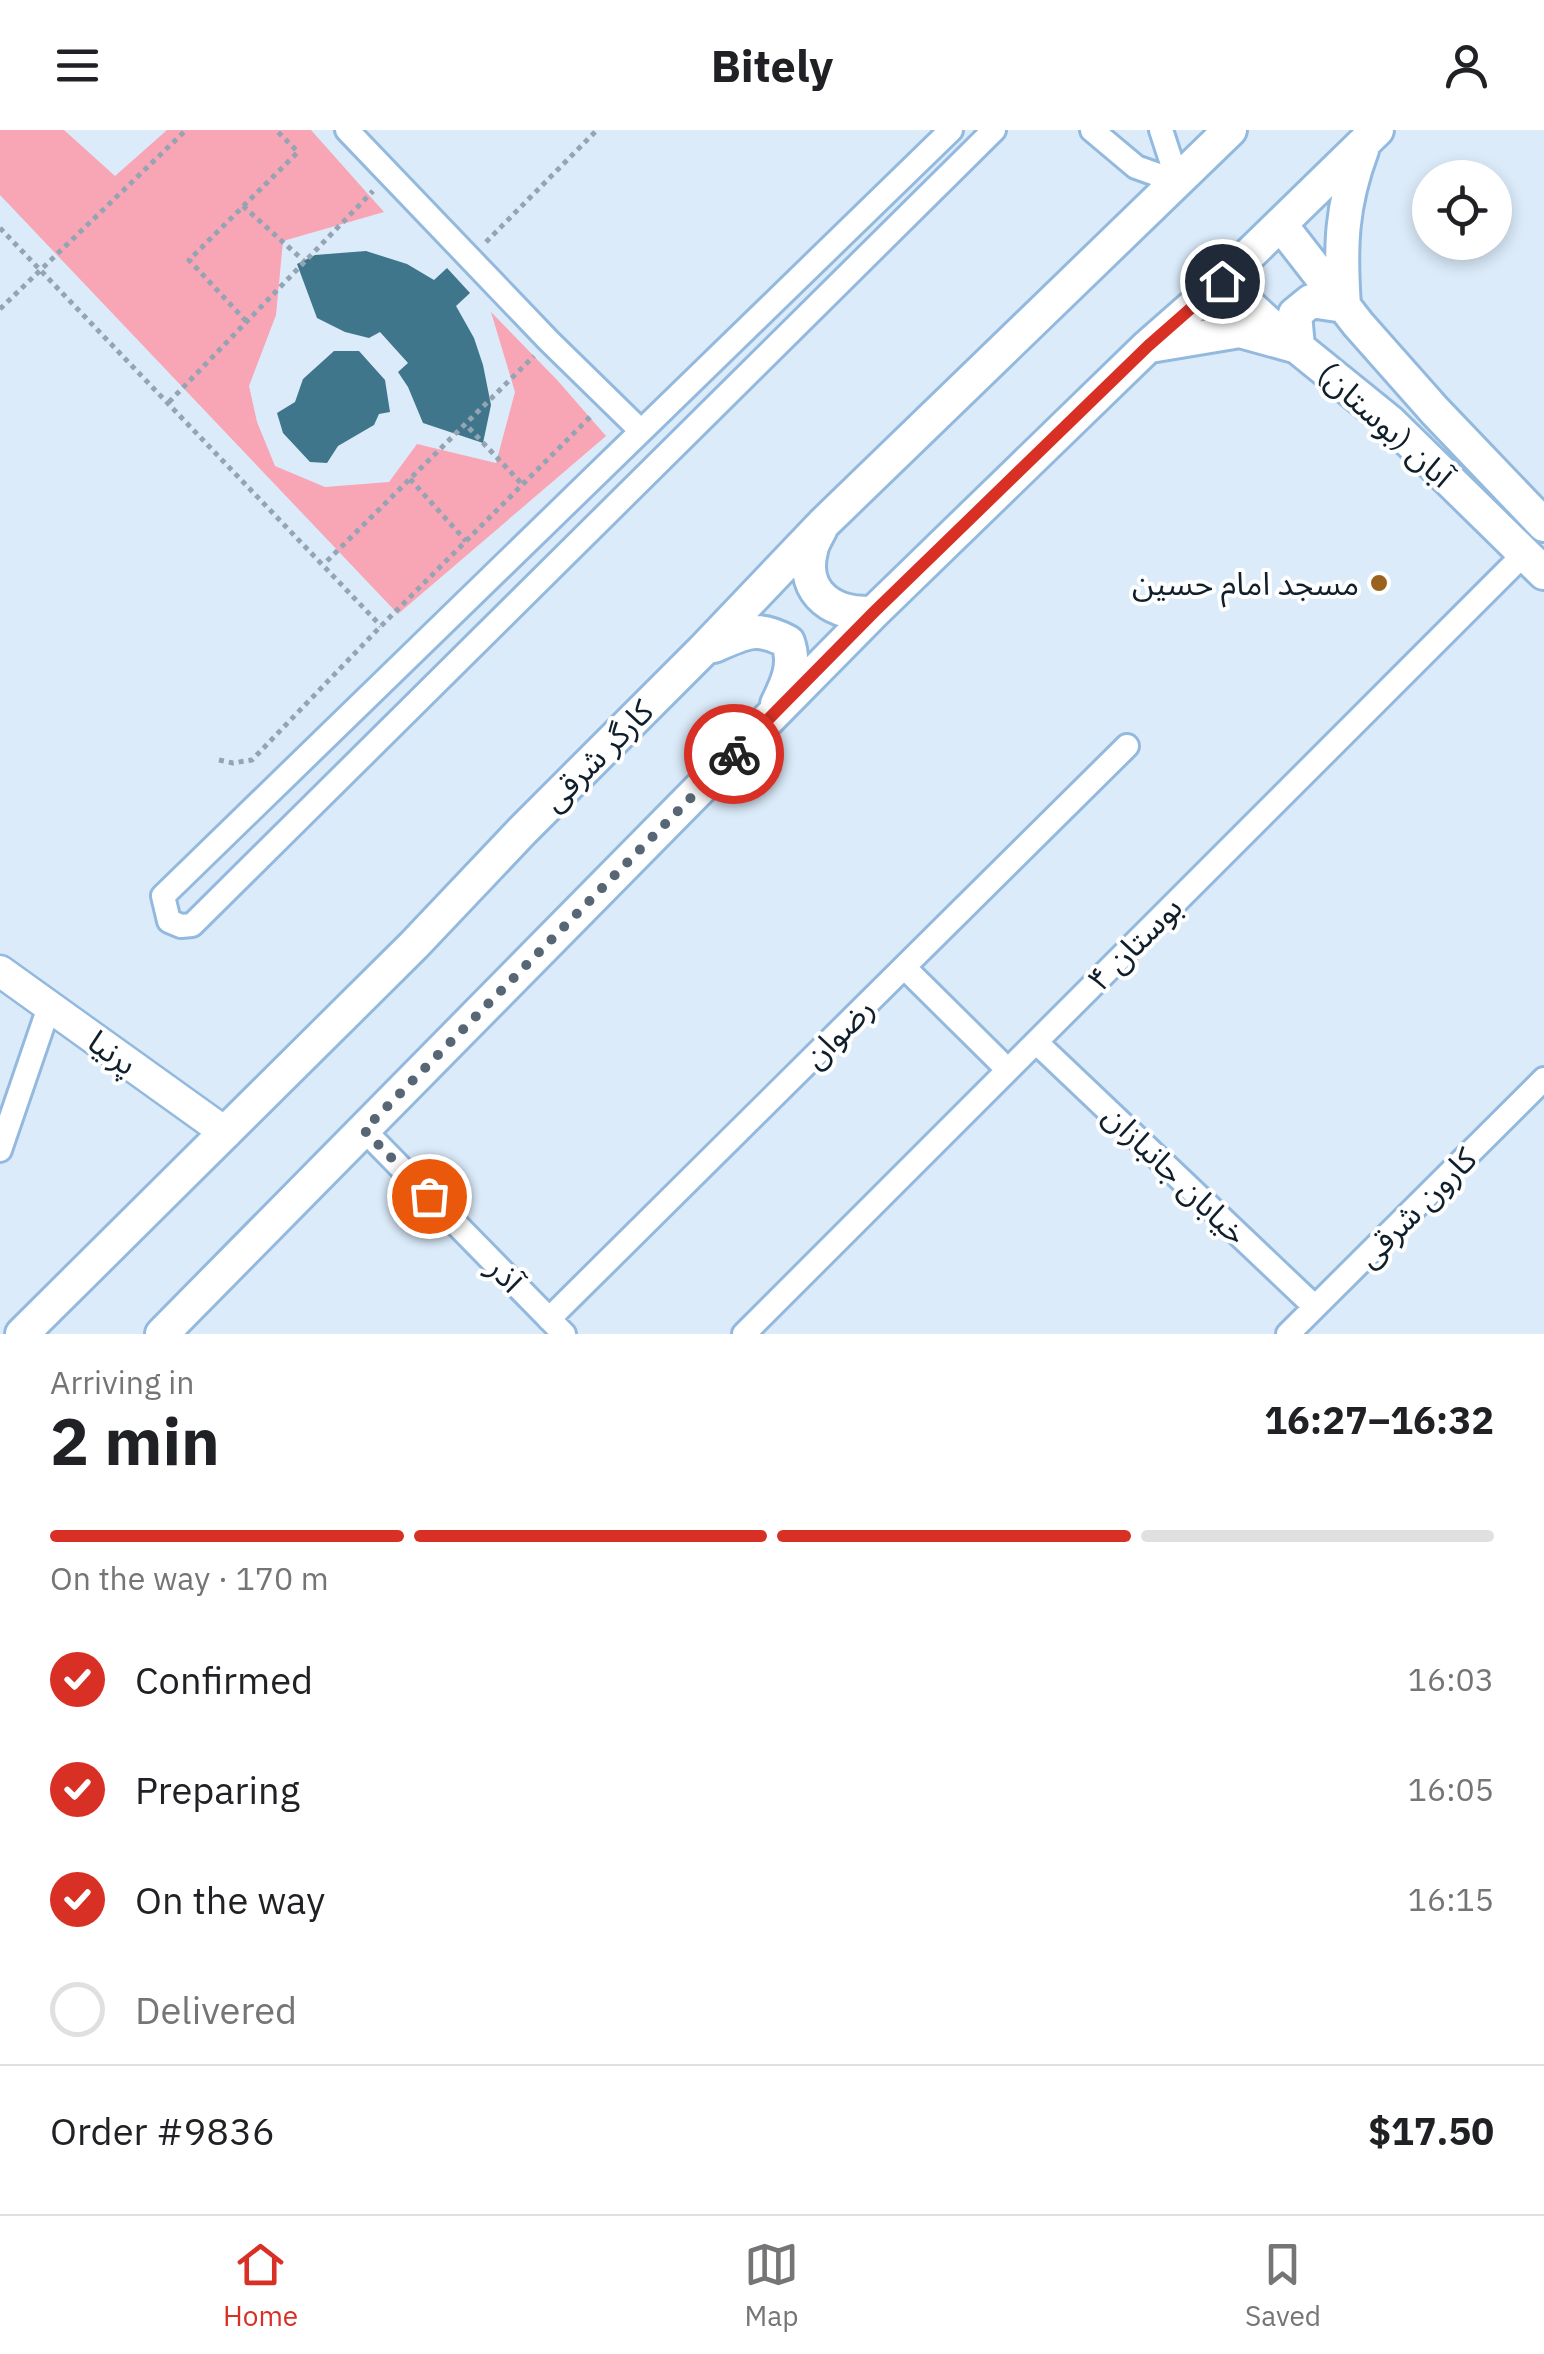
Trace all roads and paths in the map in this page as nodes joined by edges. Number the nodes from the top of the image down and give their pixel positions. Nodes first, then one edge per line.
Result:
1 (186, 130) edge
2 (276, 130) edge
3 (347, 130) edge
4 (597, 130) edge
5 (950, 130) edge
6 (994, 130) edge
7 (1092, 130) edge
8 (1160, 130) edge
9 (1230, 130) edge
10 (1371, 136) edge
11 (389, 174) junction
12 (1178, 182) junction
13 (243, 206) junction
14 (1281, 224) junction
15 (0, 228) edge
16 (470, 259) junction
17 (304, 262) junction
18 (40, 270) junction
19 (1222, 281) junction
20 (1344, 306) junction
21 (0, 309) edge
22 (246, 321) junction
23 (549, 341) junction
24 (1148, 346) junction
25 (1298, 347) junction
26 (608, 399) junction
27 (168, 403) junction
28 (469, 428) dead end
29 (641, 431) junction
30 (410, 479) junction
31 (522, 485) junction
32 (823, 524) junction
33 (1544, 525) edge
34 (466, 541) junction
35 (327, 562) dead end
36 (1534, 563) edge
37 (874, 612) junction
38 (381, 626) junction
39 (702, 651) junction
40 (770, 717) junction
41 (1127, 746) dead end
42 (219, 760) dead end
43 (904, 967) junction
44 (0, 971) edge
45 (50, 1007) junction
46 (1036, 1042) junction
47 (1008, 1070) junction
48 (1544, 1079) edge
49 (364, 1130) junction
50 (226, 1133) junction
51 (0, 1150) edge
52 (1315, 1307) junction
53 (557, 1326) edge
54 (22, 1334) edge
55 (162, 1334) edge
56 (744, 1334) edge
57 (1288, 1334) edge

1 - 18 path
2 - 13 path
3 - 11 street
4 - 16 path
5 - 29 street
6 - 29 street
7 - 12 street
8 - 12 street
9 - 12 main road, کارگر شرقی
10 - 14 main road
10 - 20 main road
11 - 16 street
11 - 17 path
12 - 32 main road, کارگر شرقی
13 - 17 path
13 - 22 path
14 - 19 main road
14 - 20 main road, آبان (بوستان)
15 - 18 path
16 - 23 street
17 - 22 path
18 - 21 path
18 - 27 path
19 - 24 main road
19 - 25 main road, آبان (بوستان)
20 - 25 main road
20 - 33 main road, آبان (بوستان)
22 - 27 path
23 - 26 street
23 - 30 path
24 - 25 main road
24 - 37 main road
25 - 36 main road, آبان (بوستان)
26 - 29 street
26 - 31 path
27 - 38 path
28 - 31 path
30 - 34 path
30 - 35 path
31 - 34 path
32 - 37 main road
32 - 39 main road, کارگر شرقی
34 - 38 path
36 - 46 street, بوستان ۴
37 - 40 main road
38 - 42 path
39 - 40 main road
39 - 50 main road, کارگر شرقی
40 - 49 main road
41 - 43 street, رضوان
43 - 47 street
43 - 53 street, رضوان
44 - 45 street, پرنیا
45 - 50 street, پرنیا
45 - 51 street
46 - 47 street, بوستان ۴
46 - 52 street, خیابان جانبازان
47 - 56 street, بوستان ۴
48 - 52 street, کارون شرقی
49 - 53 street, آذر
49 - 55 main road
50 - 54 main road, کارگر شرقی
52 - 57 street, کارون شرقی

